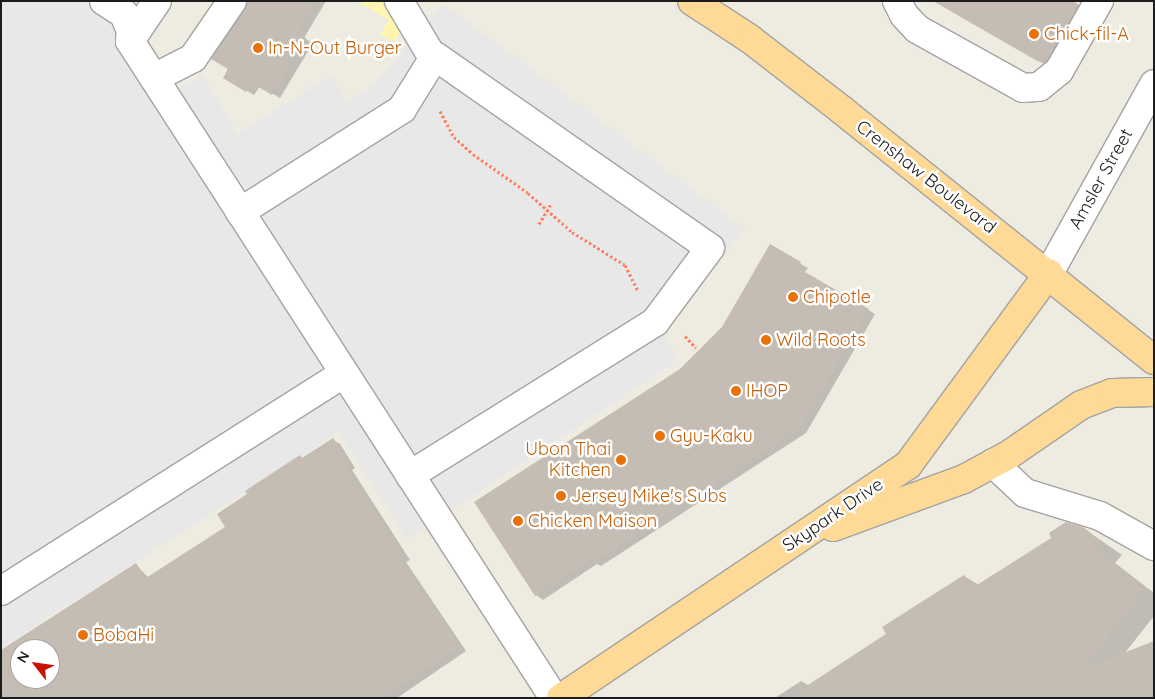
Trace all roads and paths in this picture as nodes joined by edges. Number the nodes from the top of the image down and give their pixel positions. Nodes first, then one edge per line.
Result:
1 (104, 1) edge
2 (157, 1) edge
3 (232, 1) edge
4 (399, 1) edge
5 (692, 1) edge
6 (897, 1) edge
7 (1099, 1) edge
8 (130, 41) junction
9 (433, 58) junction
10 (154, 78) junction
11 (1154, 84) edge
12 (436, 104) dead end
13 (551, 204) dead end
14 (547, 208) junction
15 (240, 212) junction
16 (539, 224) dead end
17 (1049, 273) junction
18 (641, 297) dead end
19 (1154, 360) edge
20 (344, 373) junction
21 (1154, 392) edge
22 (993, 463) junction
23 (410, 475) junction
24 (792, 543) junction
25 (1154, 546) edge
26 (1, 591) edge
27 (554, 698) edge
28 (562, 698) edge

1 - 8 street
2 - 8 street
3 - 10 street
4 - 9 street
5 - 17 main road, Crenshaw Boulevard
6 - 7 street
8 - 10 street
9 - 15 street
9 - 23 street
10 - 15 street
11 - 17 street, Amsler Street
12 - 14 path
13 - 14 path
14 - 16 path
14 - 18 path
15 - 20 street
17 - 19 main road, Crenshaw Boulevard
17 - 24 main road, Skypark Drive
20 - 23 street
20 - 26 street
21 - 22 main road
22 - 24 main road
22 - 25 street
23 - 27 street
24 - 28 main road, Skypark Drive

